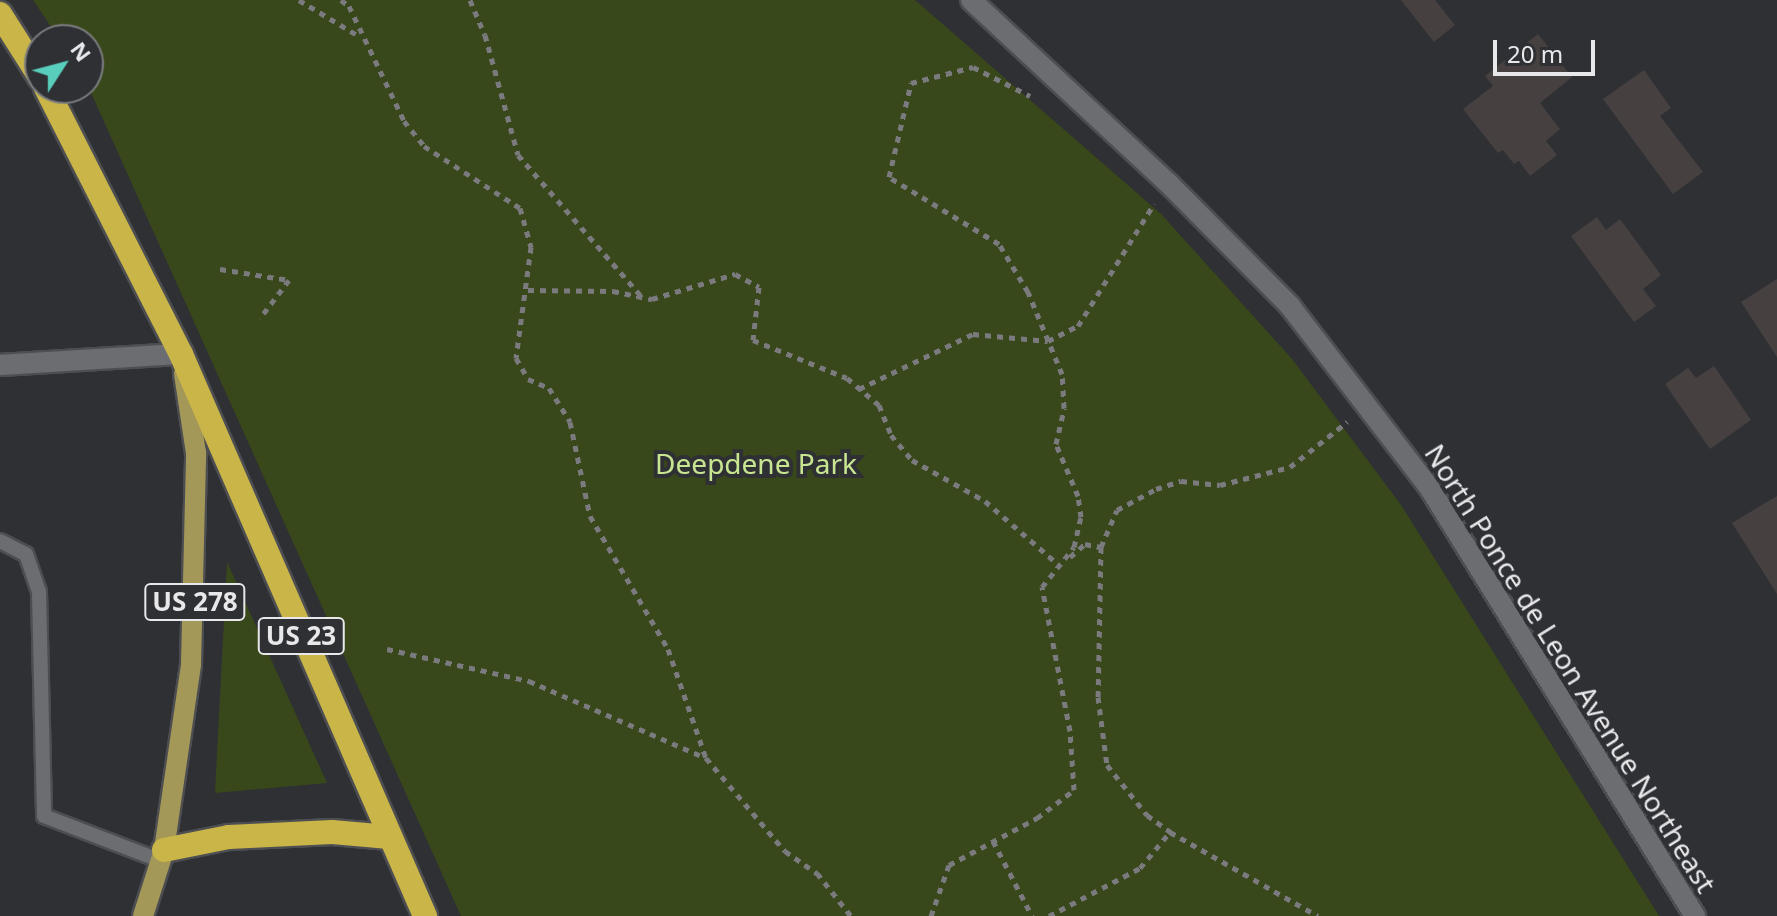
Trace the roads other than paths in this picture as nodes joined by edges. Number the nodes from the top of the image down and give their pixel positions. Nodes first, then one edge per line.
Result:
1 (971, 0) edge
2 (0, 14) edge
3 (24, 52) edge
4 (54, 104) edge
5 (181, 354) junction
6 (0, 365) edge
7 (0, 541) edge
8 (389, 837) junction
9 (163, 855) junction
10 (143, 916) edge
11 (425, 916) edge
12 (1695, 916) edge

1 - 12 street, North Ponce de Leon Avenue Northeast
2 - 3 highway
4 - 5 highway, US 23
5 - 6 street
5 - 8 highway, US 23
5 - 9 main road, US 278
7 - 9 lane
8 - 9 highway
8 - 11 highway, US 23
9 - 10 main road, US 278

